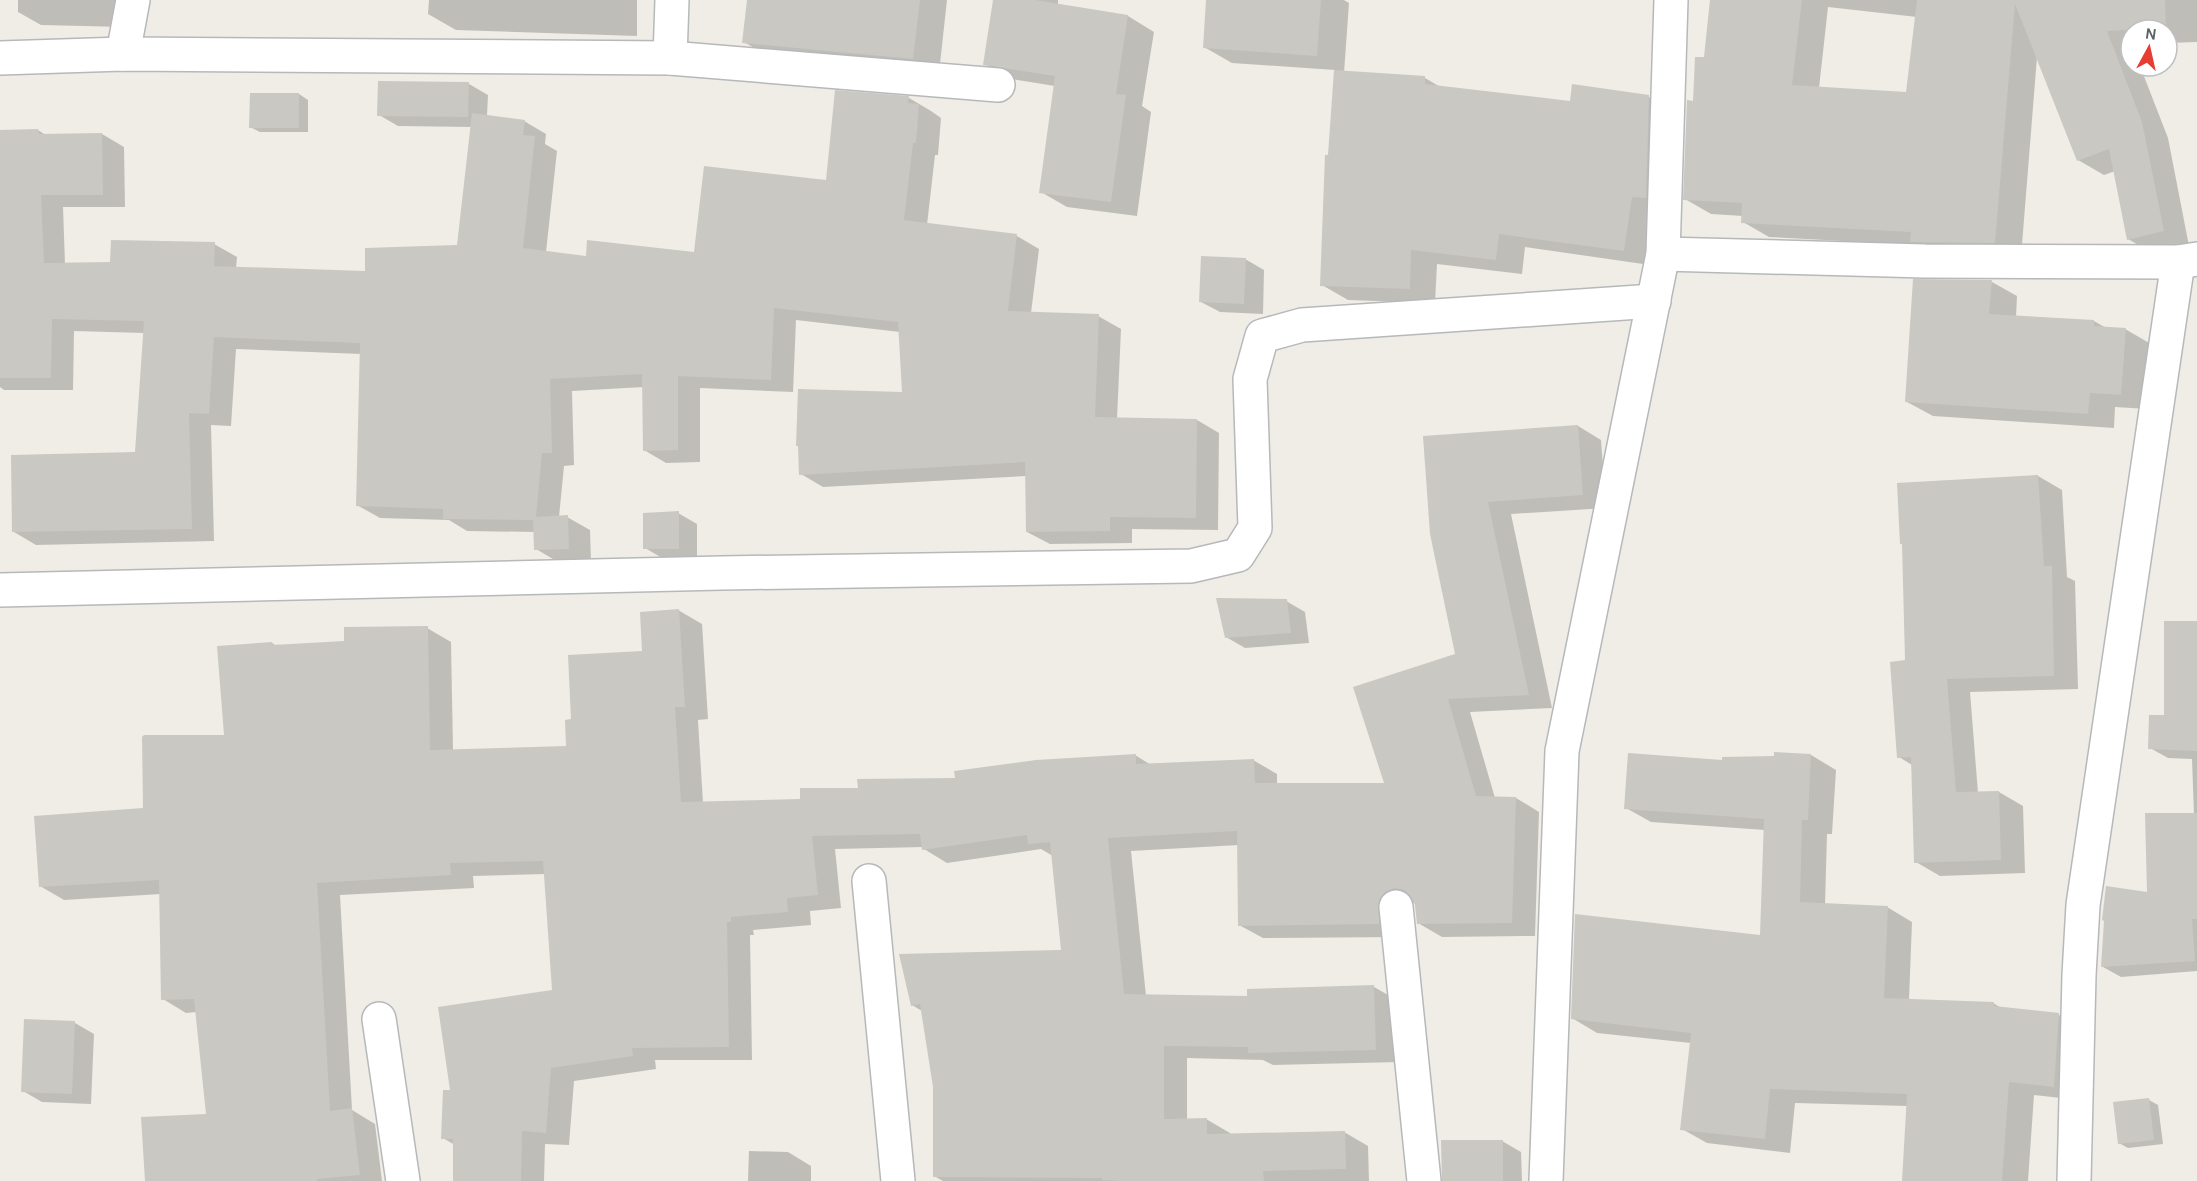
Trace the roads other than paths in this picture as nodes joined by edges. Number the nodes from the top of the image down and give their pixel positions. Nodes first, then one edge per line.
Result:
1 (133, 0) edge
2 (672, 0) edge
3 (1671, 0) edge
4 (123, 54) junction
5 (0, 58) edge
6 (670, 58) junction
7 (998, 85) dead end
8 (1664, 254) junction
9 (2188, 260) edge
10 (1654, 301) junction
11 (0, 590) edge
12 (869, 881) dead end
13 (1396, 907) dead end
14 (379, 1019) dead end
15 (403, 1181) edge
16 (898, 1181) edge
17 (1424, 1181) edge
18 (1546, 1181) edge
19 (2074, 1181) edge

1 - 4 street
2 - 6 street
3 - 8 street
4 - 5 street
4 - 6 street
6 - 7 street
8 - 9 street
8 - 10 street
9 - 19 street
10 - 11 street
10 - 18 street
12 - 16 street
13 - 17 street
14 - 15 street

